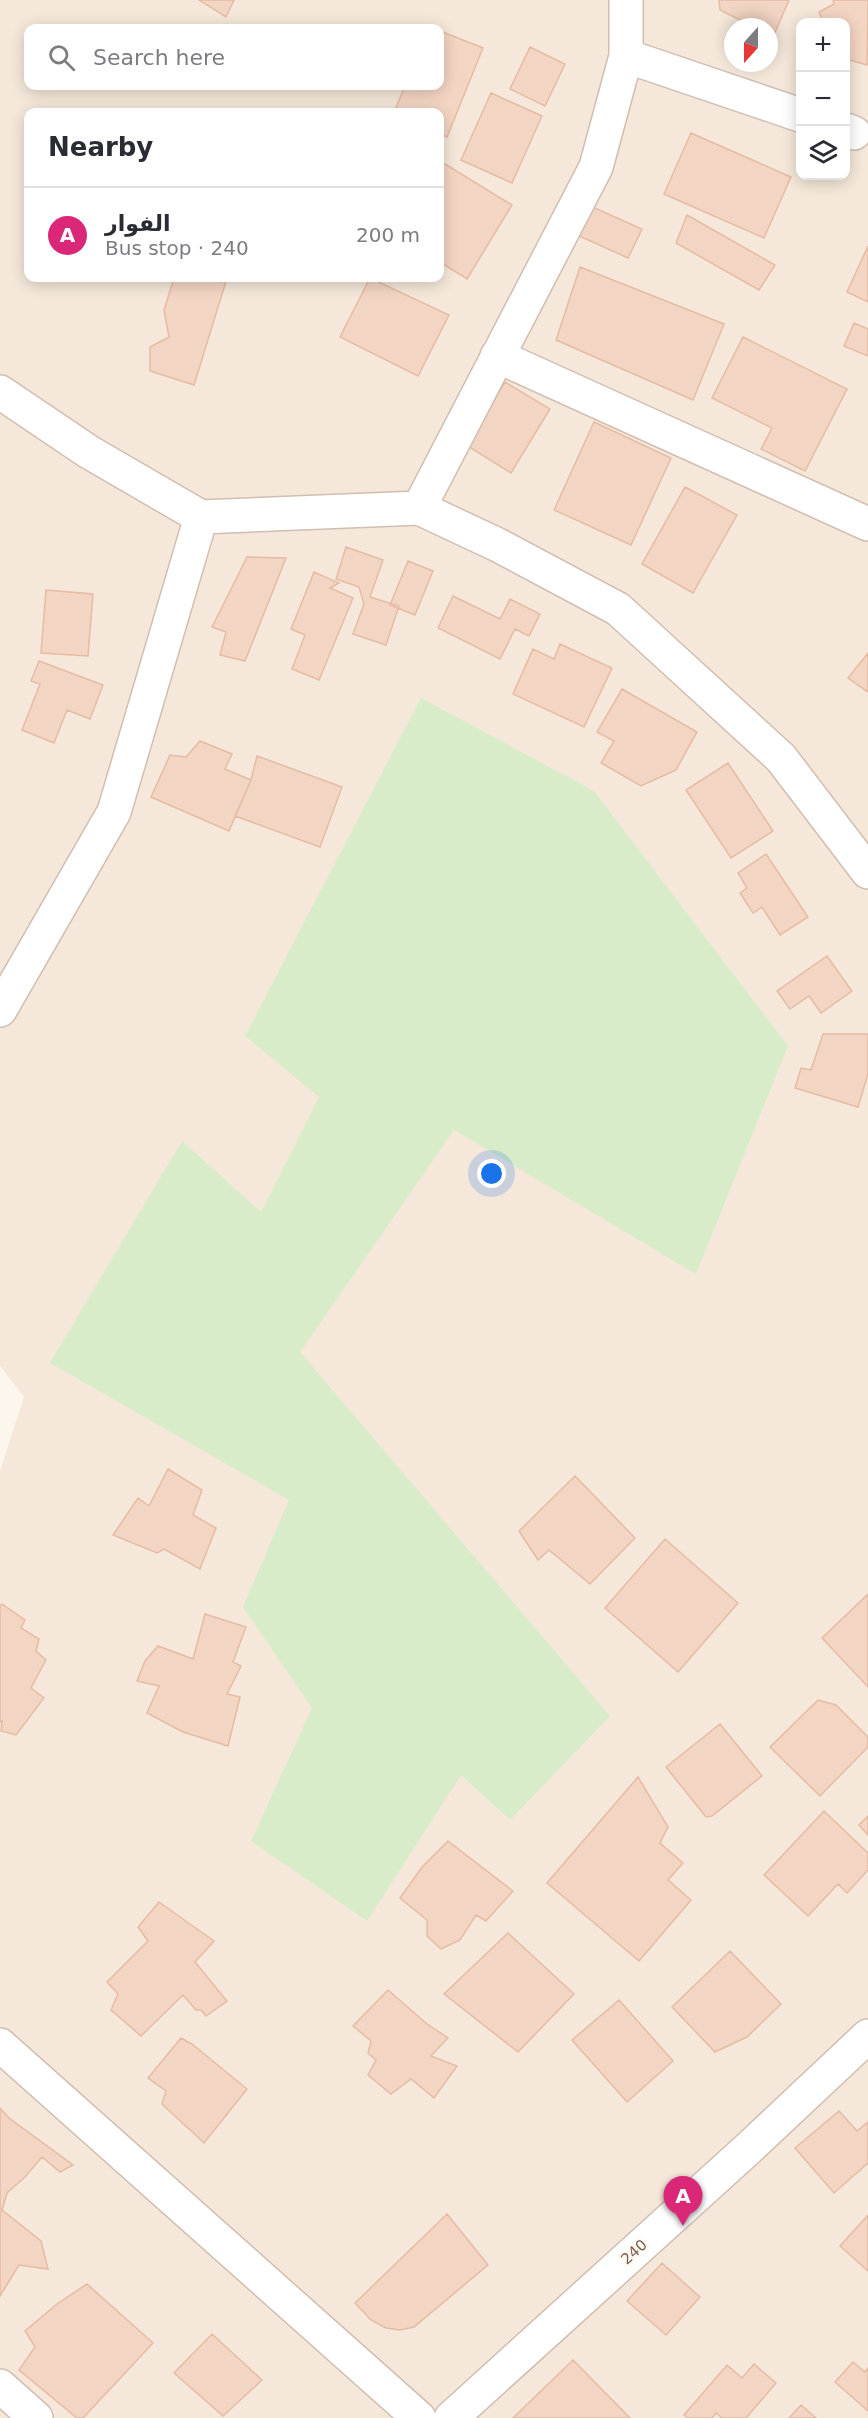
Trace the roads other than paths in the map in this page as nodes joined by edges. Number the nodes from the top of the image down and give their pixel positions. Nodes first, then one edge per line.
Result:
1 (626, 0) edge
2 (626, 56) junction
3 (796, 112) edge
4 (497, 356) junction
5 (0, 392) edge
6 (419, 508) junction
7 (201, 517) junction
8 (868, 524) edge
9 (868, 873) edge
10 (0, 1010) edge
11 (865, 2044) edge
12 (0, 2045) edge
13 (0, 2386) edge
14 (36, 2418) edge
15 (419, 2418) edge
16 (451, 2418) edge

1 - 2 street
2 - 3 street
2 - 4 street
4 - 6 street
4 - 8 street
5 - 7 street
6 - 7 street
6 - 9 street
7 - 10 street
11 - 16 street, 240
12 - 15 street
13 - 14 street

